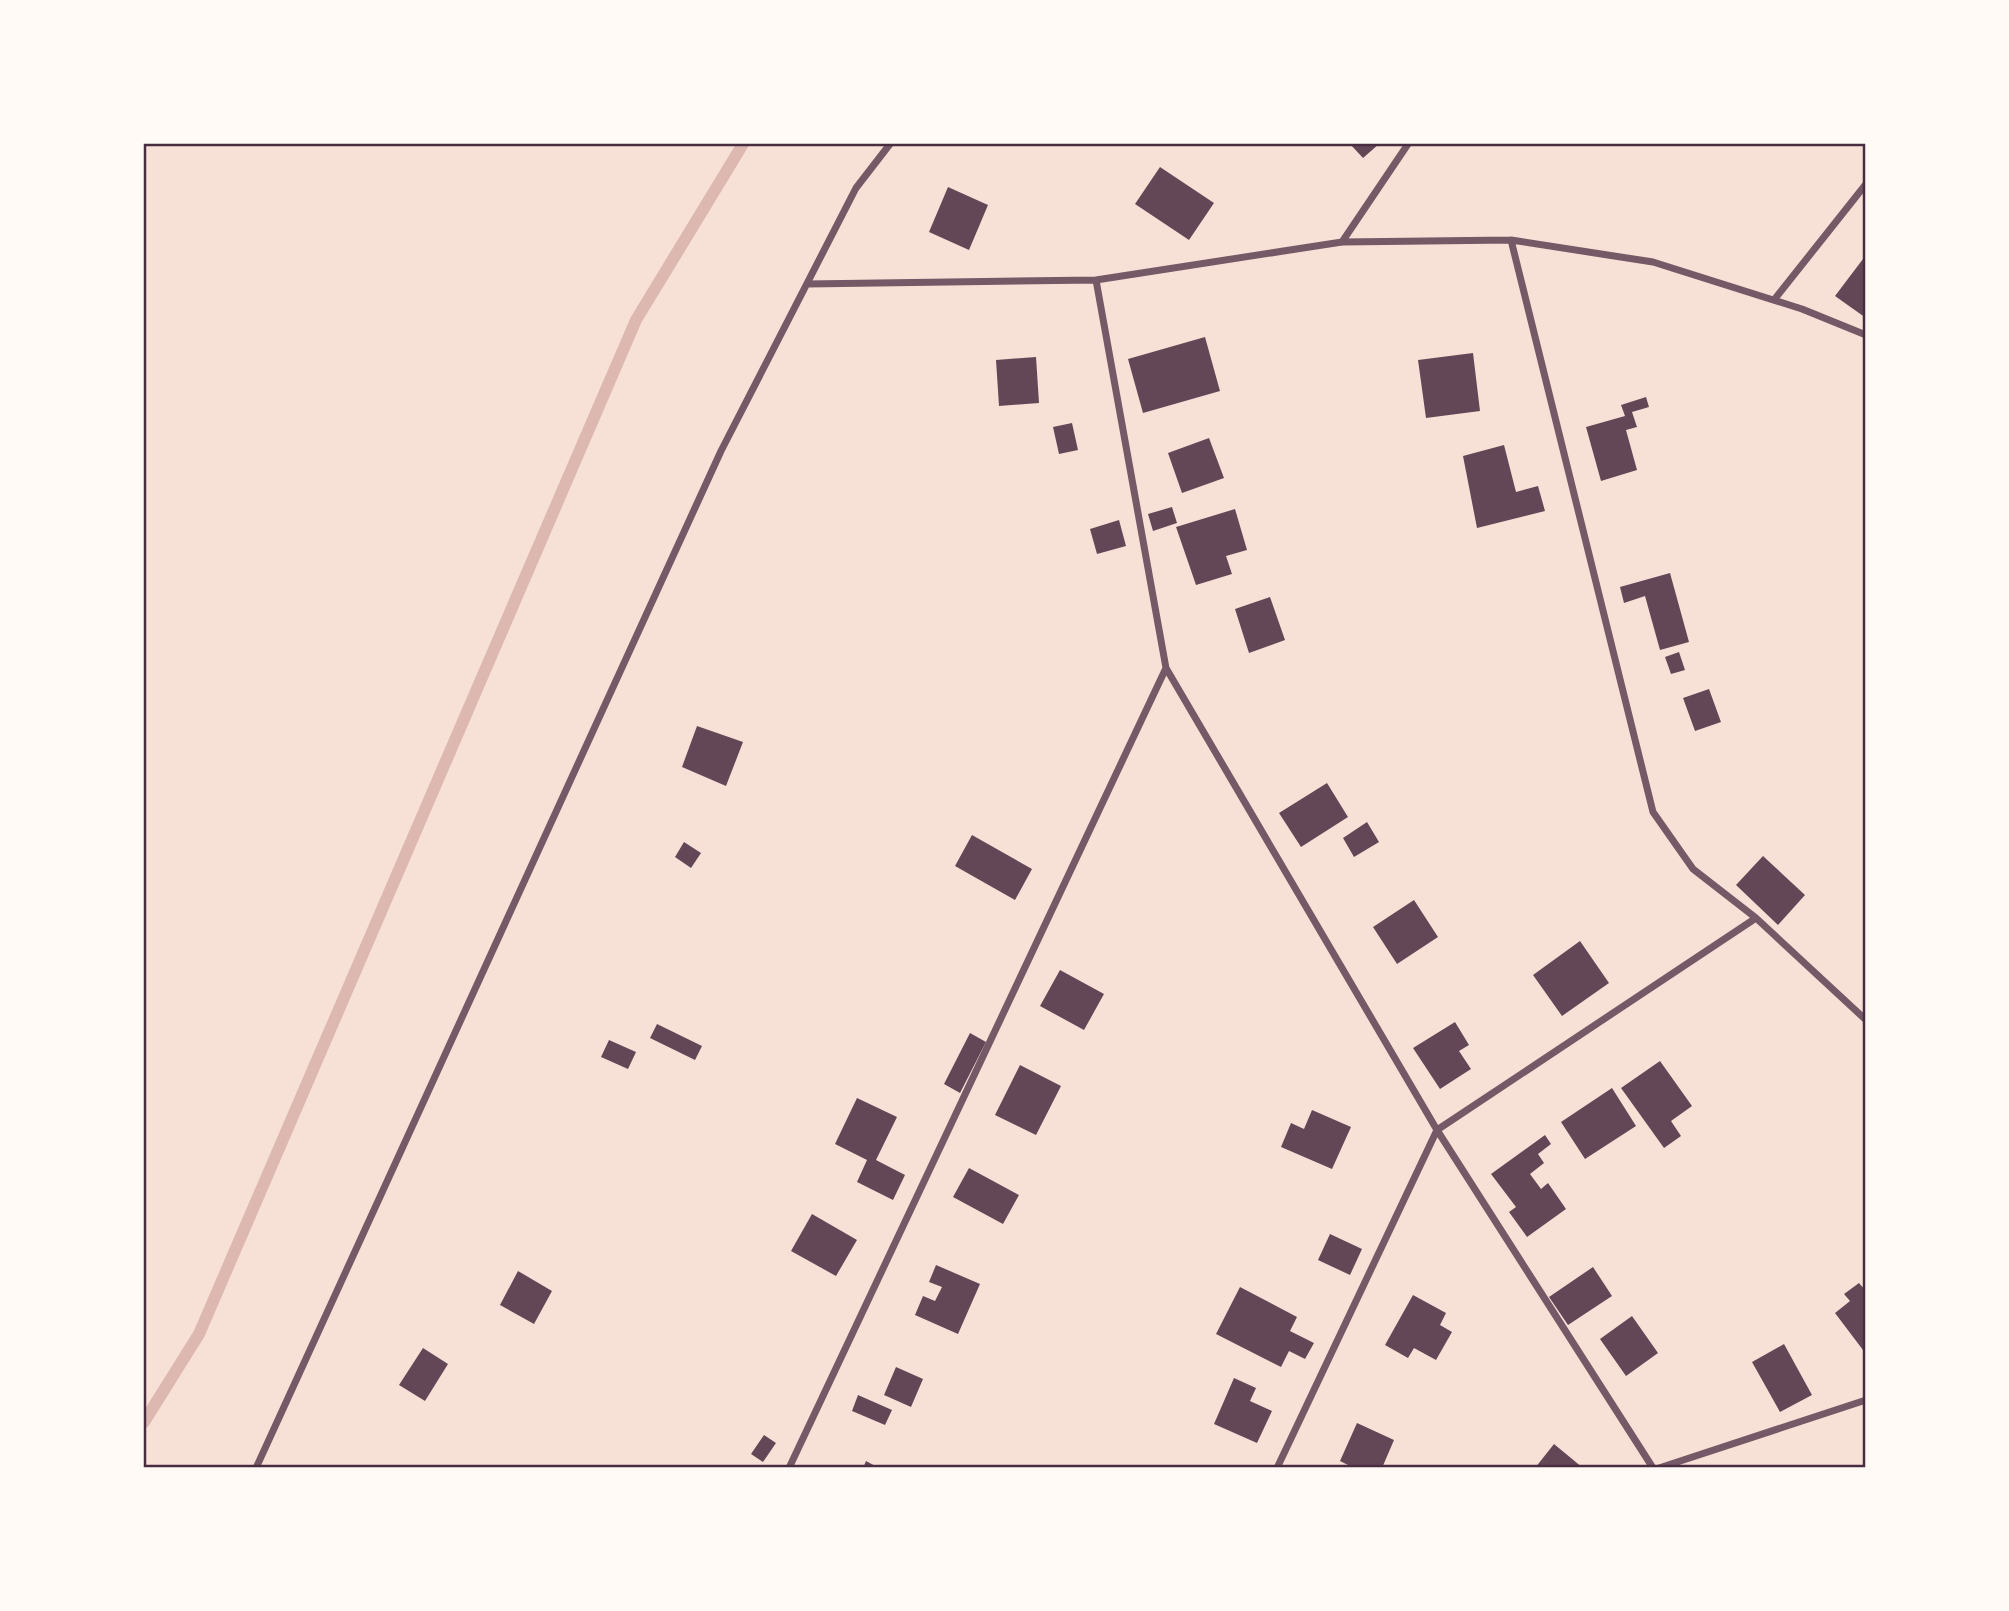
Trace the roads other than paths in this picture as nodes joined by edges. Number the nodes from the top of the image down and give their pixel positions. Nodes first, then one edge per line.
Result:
1 (890, 144) edge
2 (1408, 144) edge
3 (1866, 184) edge
4 (1511, 240) junction
5 (1342, 242) junction
6 (1096, 280) junction
7 (807, 284) junction
8 (1774, 300) junction
9 (1866, 335) edge
10 (1166, 668) junction
11 (1756, 918) junction
12 (1866, 1020) edge
13 (1437, 1130) junction
14 (1866, 1400) edge
15 (256, 1468) edge
16 (789, 1468) edge
17 (1277, 1468) edge
18 (1653, 1468) edge
19 (1659, 1468) edge

1 - 7 street
2 - 5 street
3 - 8 street
4 - 5 street
4 - 8 street
4 - 11 street
5 - 6 street
6 - 7 street
6 - 10 street
7 - 15 street
8 - 9 street
10 - 13 street
10 - 16 street
11 - 12 street
11 - 13 street
13 - 17 street
13 - 18 street
14 - 19 street

